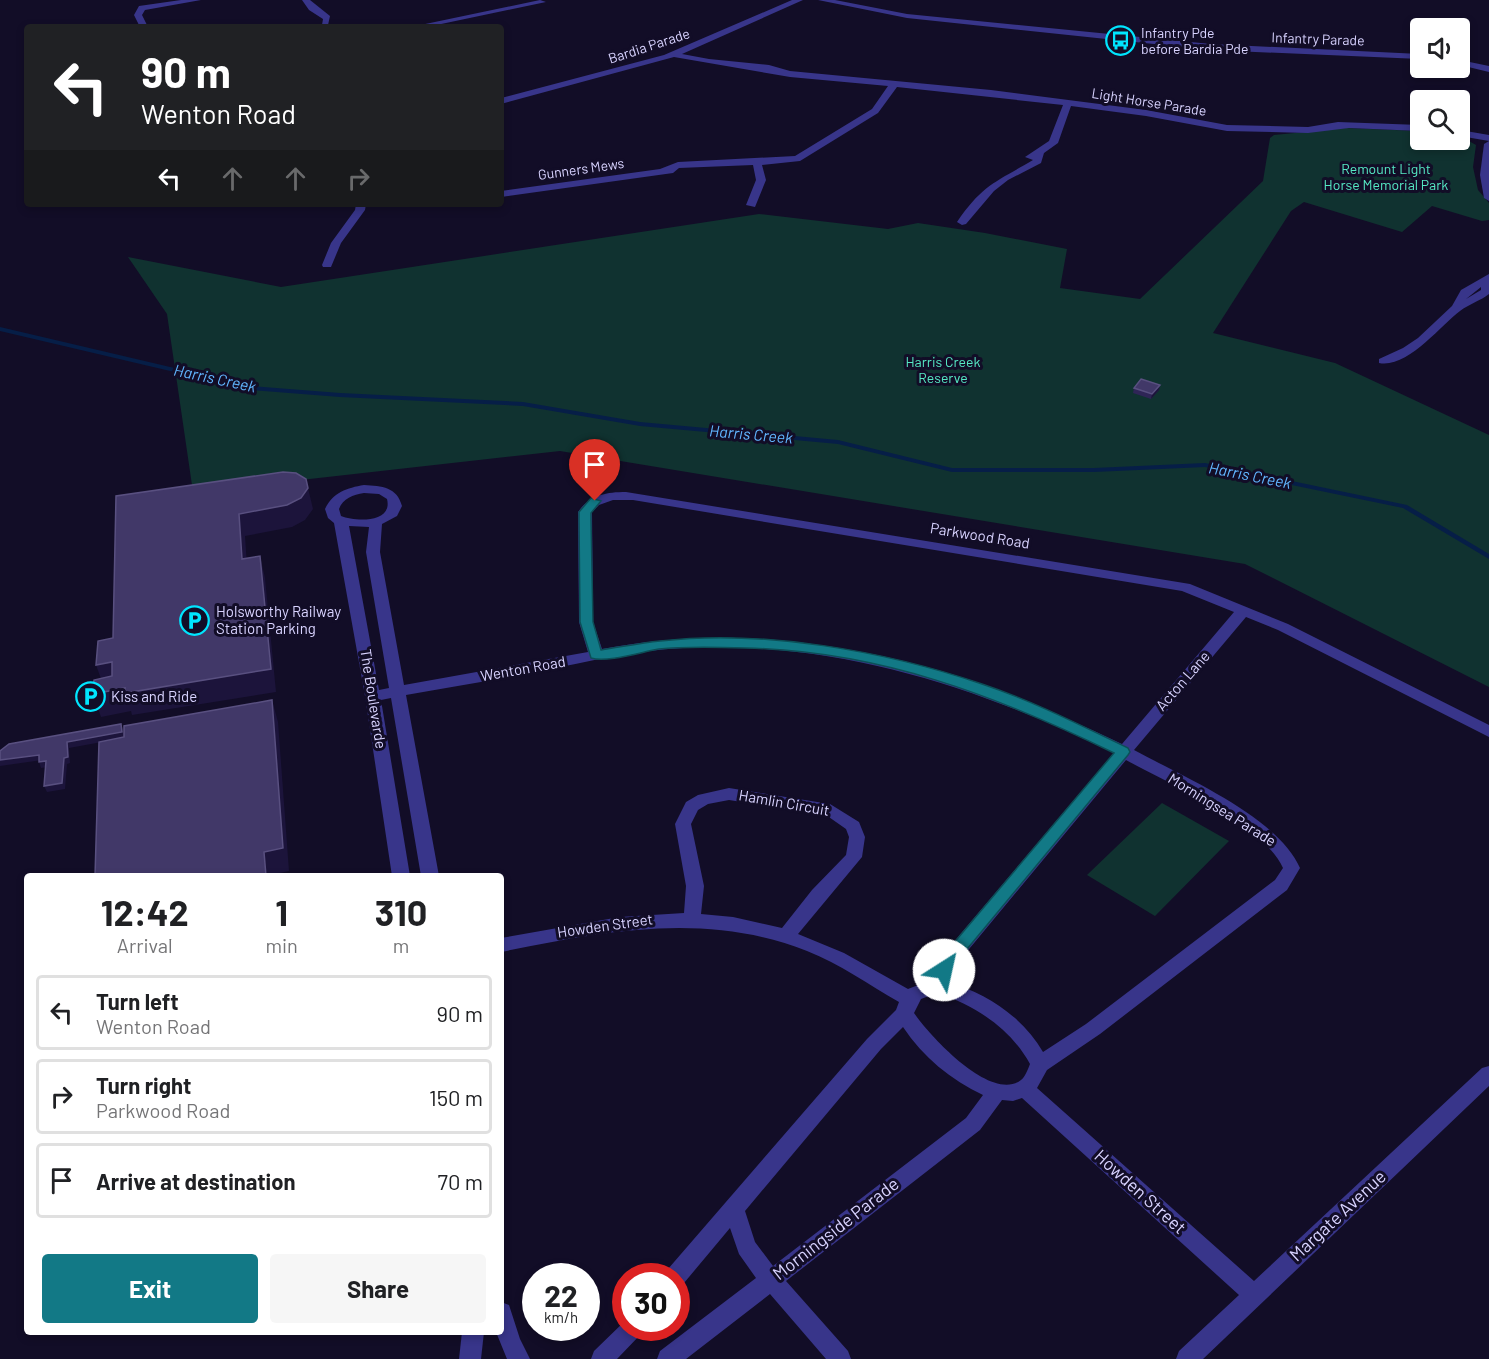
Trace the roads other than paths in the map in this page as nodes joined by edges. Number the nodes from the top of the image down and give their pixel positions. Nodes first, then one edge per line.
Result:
1 (197, 0) edge
2 (306, 0) edge
3 (799, 0) edge
4 (822, 0) edge
5 (133, 2) edge
6 (542, 2) dead end
7 (147, 6) junction
8 (143, 24) edge
9 (325, 24) edge
10 (430, 24) edge
11 (673, 54) junction
12 (1410, 56) edge
13 (1470, 62) edge
14 (1489, 63) edge
15 (1470, 64) edge
16 (1489, 69) edge
17 (894, 84) junction
18 (504, 100) edge
19 (1068, 104) junction
20 (1410, 128) edge
21 (1470, 135) edge
22 (1489, 138) edge
23 (1489, 144) edge
24 (758, 163) junction
25 (1488, 163) edge
26 (1489, 186) edge
27 (504, 194) edge
28 (1489, 198) edge
29 (751, 205) dead end
30 (359, 207) edge
31 (962, 222) dead end
32 (327, 265) dead end
33 (1488, 279) edge
34 (1383, 361) dead end
35 (341, 522) junction
36 (376, 522) junction
37 (1244, 610) junction
38 (596, 655) junction
39 (397, 692) junction
40 (373, 696) junction
41 (1489, 732) edge
42 (1123, 752) junction
43 (401, 873) edge
44 (429, 873) edge
45 (692, 919) junction
46 (786, 936) junction
47 (504, 944) edge
48 (937, 986) junction
49 (906, 1006) junction
50 (1040, 1064) junction
51 (1489, 1074) edge
52 (1025, 1089) junction
53 (997, 1092) junction
54 (734, 1210) junction
55 (687, 1263) edge
56 (770, 1280) junction
57 (1254, 1295) junction
58 (504, 1322) edge
59 (473, 1335) edge
60 (620, 1341) edge
61 (470, 1359) edge
62 (519, 1359) edge
63 (603, 1359) edge
64 (668, 1359) edge
65 (840, 1359) edge
66 (1187, 1359) edge

1 - 7 street
2 - 9 street
3 - 11 street, Bardia Parade
4 - 12 street, Infantry Parade
5 - 7 street
6 - 10 street
7 - 8 street
11 - 17 street, Light Horse Parade
11 - 18 street, Bardia Parade
13 - 14 street
15 - 16 street
17 - 19 street, Light Horse Parade
17 - 24 street, Gunners Mews
19 - 20 street, Light Horse Parade
19 - 31 street
21 - 22 street
23 - 25 street
24 - 27 street, Gunners Mews
24 - 29 street
25 - 26 street
26 - 28 street
30 - 32 street
33 - 34 street
35 - 36 street
35 - 36 street, The Boulevarde
35 - 40 street, The Boulevarde
36 - 39 street, The Boulevarde
37 - 38 street, Parkwood Road
37 - 41 street, Parkwood Road
37 - 42 street, Acton Lane
38 - 39 street, Wenton Road
38 - 42 street, Wenton Road
39 - 40 street, Wenton Road
39 - 44 street, The Boulevarde
40 - 43 street, The Boulevarde
42 - 48 street
42 - 50 street, Morningsea Parade
45 - 46 street, Howden Street
45 - 46 street, Hamlin Circuit
45 - 47 street, Howden Street
46 - 49 street, Howden Street
48 - 49 street
48 - 50 street
49 - 53 street, Howden Street
49 - 54 street
50 - 52 street
51 - 57 street, Margate Avenue
52 - 53 street
52 - 57 street, Howden Street
53 - 56 street, Morningside Parade
54 - 55 street
54 - 56 street
56 - 64 street, Morningside Parade
56 - 65 street
57 - 66 street, Margate Avenue
58 - 62 street
59 - 61 street
60 - 63 street

